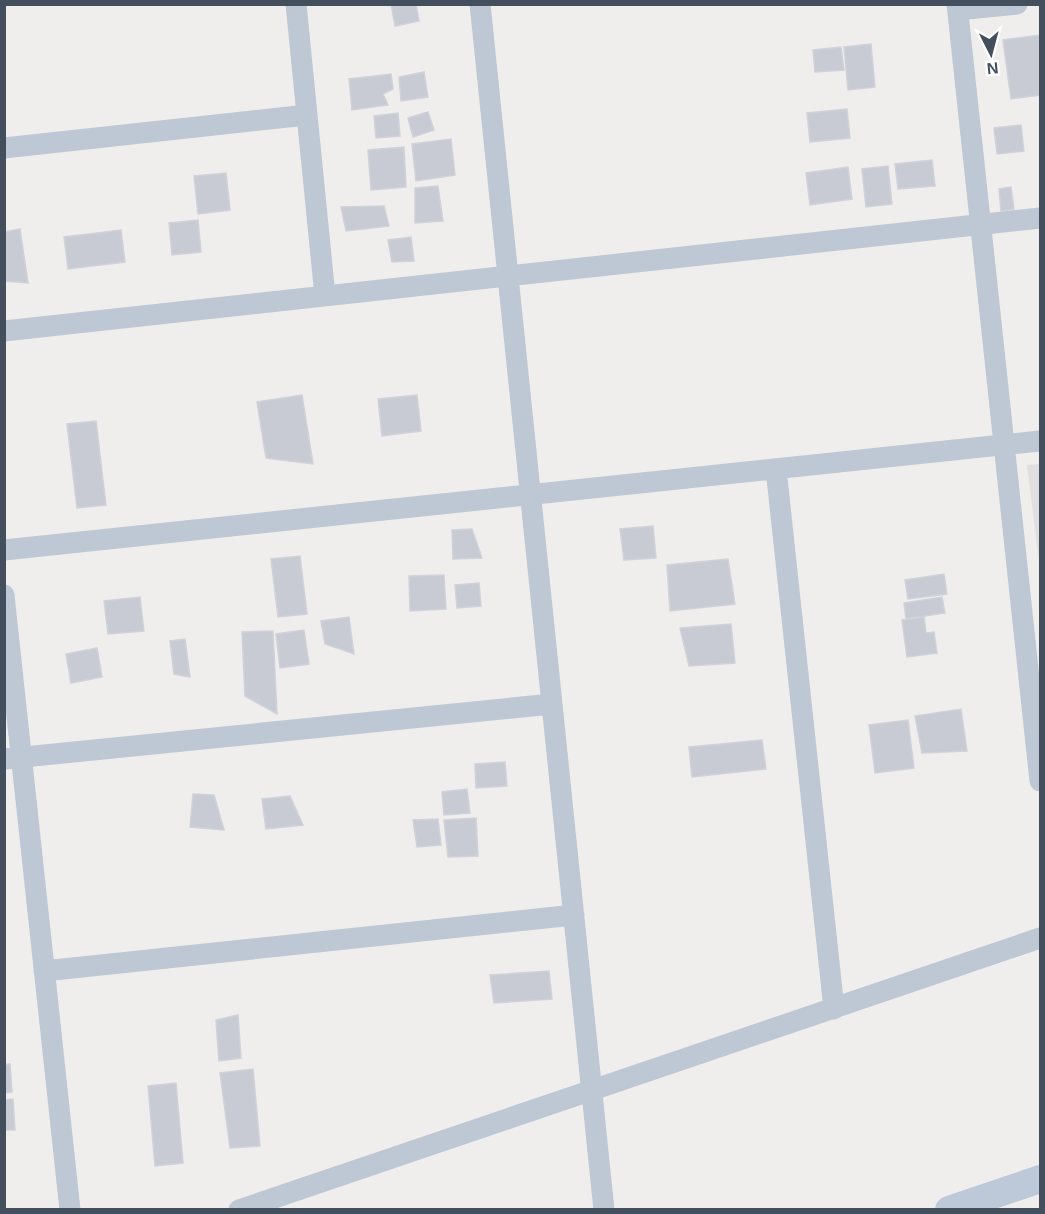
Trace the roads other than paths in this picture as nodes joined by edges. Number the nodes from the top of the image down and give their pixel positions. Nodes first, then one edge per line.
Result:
1 (296, 4) edge
2 (480, 4) edge
3 (1017, 4) edge
4 (957, 7) edge
5 (307, 115) junction
6 (4, 148) edge
7 (1041, 218) edge
8 (981, 225) junction
9 (508, 276) junction
10 (325, 296) junction
11 (4, 331) edge
12 (1041, 441) edge
13 (1004, 445) junction
14 (776, 469) junction
15 (531, 495) junction
16 (4, 550) edge
17 (4, 595) edge
18 (552, 704) junction
19 (13, 758) edge
20 (1041, 781) edge
21 (574, 915) junction
22 (1041, 938) edge
23 (44, 971) junction
24 (834, 1009) junction
25 (592, 1089) junction
26 (1041, 1179) edge
27 (70, 1209) edge
28 (239, 1209) edge
29 (604, 1209) edge
30 (949, 1209) edge

1 - 5 street
2 - 9 street
3 - 4 street
4 - 8 street
5 - 6 street
5 - 10 street
7 - 8 street
8 - 9 street
8 - 13 street
9 - 10 street
9 - 15 street
10 - 11 street
12 - 13 street
13 - 14 street
13 - 20 street
14 - 15 street
14 - 24 street
15 - 16 street
15 - 18 street
17 - 19 street
18 - 19 street
18 - 21 street
19 - 23 street
21 - 23 street
21 - 25 street
22 - 24 street
23 - 27 street
24 - 25 street
25 - 28 street
25 - 29 street
26 - 30 street

